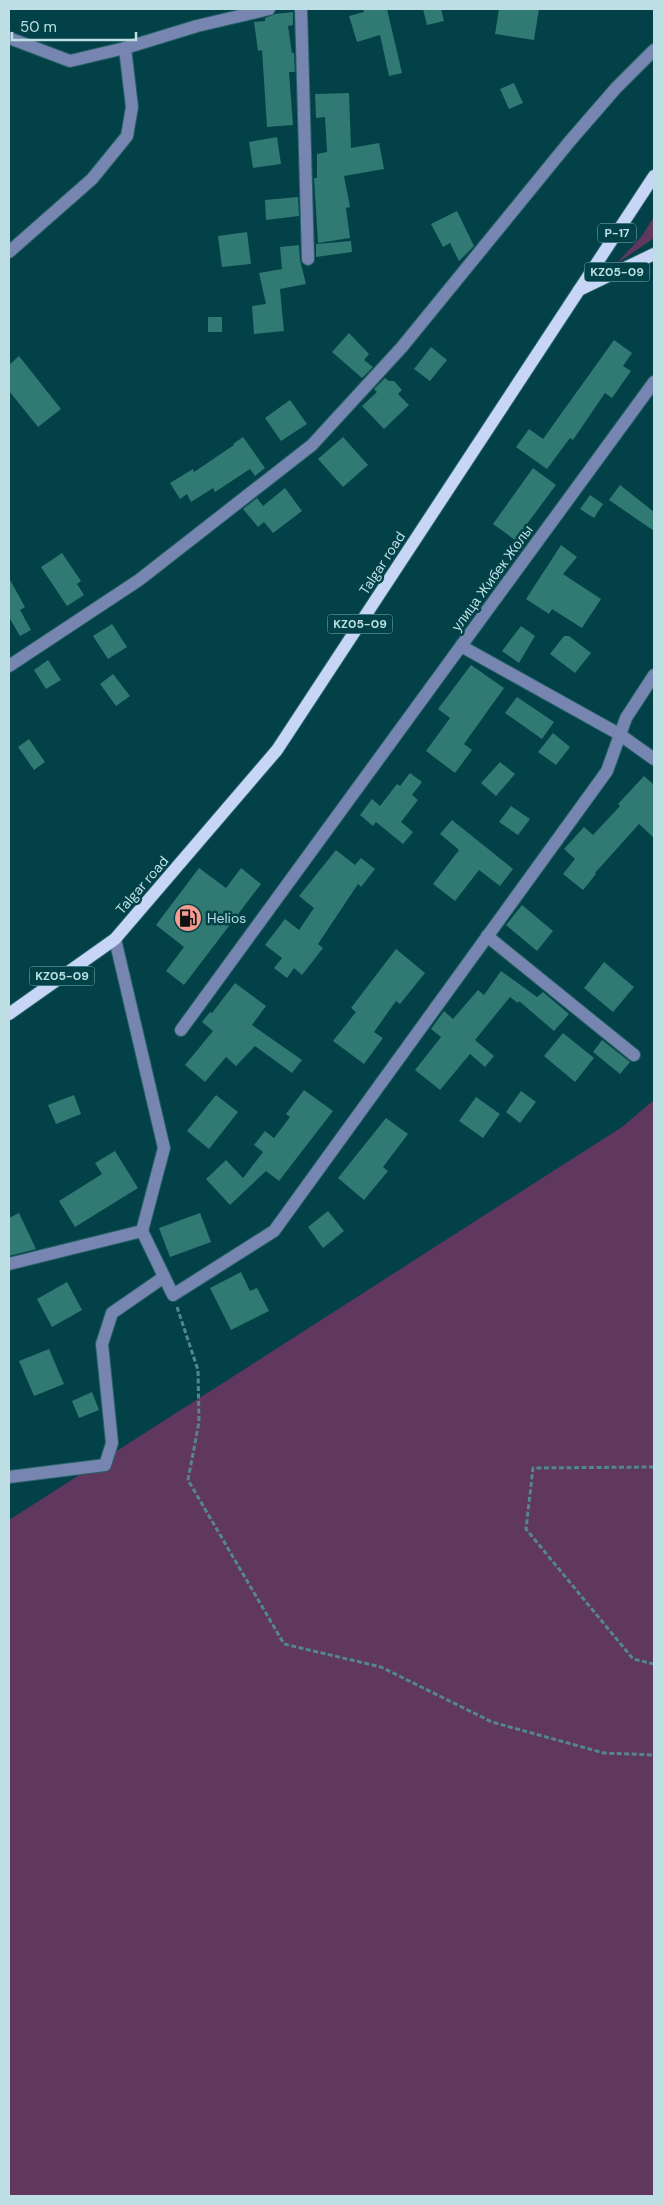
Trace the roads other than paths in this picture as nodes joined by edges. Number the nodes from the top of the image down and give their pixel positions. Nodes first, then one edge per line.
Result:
1 (270, 9) edge
2 (301, 9) edge
3 (9, 38) edge
4 (125, 48) junction
5 (654, 50) edge
6 (654, 176) edge
7 (9, 252) edge
8 (654, 254) edge
9 (308, 259) dead end
10 (579, 290) junction
11 (654, 382) edge
12 (461, 646) junction
13 (9, 666) edge
14 (654, 676) edge
15 (619, 734) junction
16 (654, 759) edge
17 (487, 936) junction
18 (116, 939) junction
19 (9, 1014) edge
20 (181, 1030) dead end
21 (634, 1055) dead end
22 (142, 1231) junction
23 (9, 1264) edge
24 (164, 1277) junction
25 (9, 1477) edge

1 - 4 street
2 - 9 street
3 - 4 street
4 - 7 street
5 - 13 street
6 - 10 main road, Talgar road / P-17
8 - 10 main road, KZ05-09
10 - 18 main road, Talgar road / KZ05-09
11 - 12 street, улица Жибек Жолы
12 - 15 street, улица Жибек Жолы
12 - 20 street
14 - 15 street
15 - 16 street, улица Жибек Жолы
15 - 17 street
17 - 21 street
17 - 24 street
18 - 19 main road, Talgar road / KZ05-09
18 - 22 street
22 - 23 street
22 - 24 street
24 - 25 street

